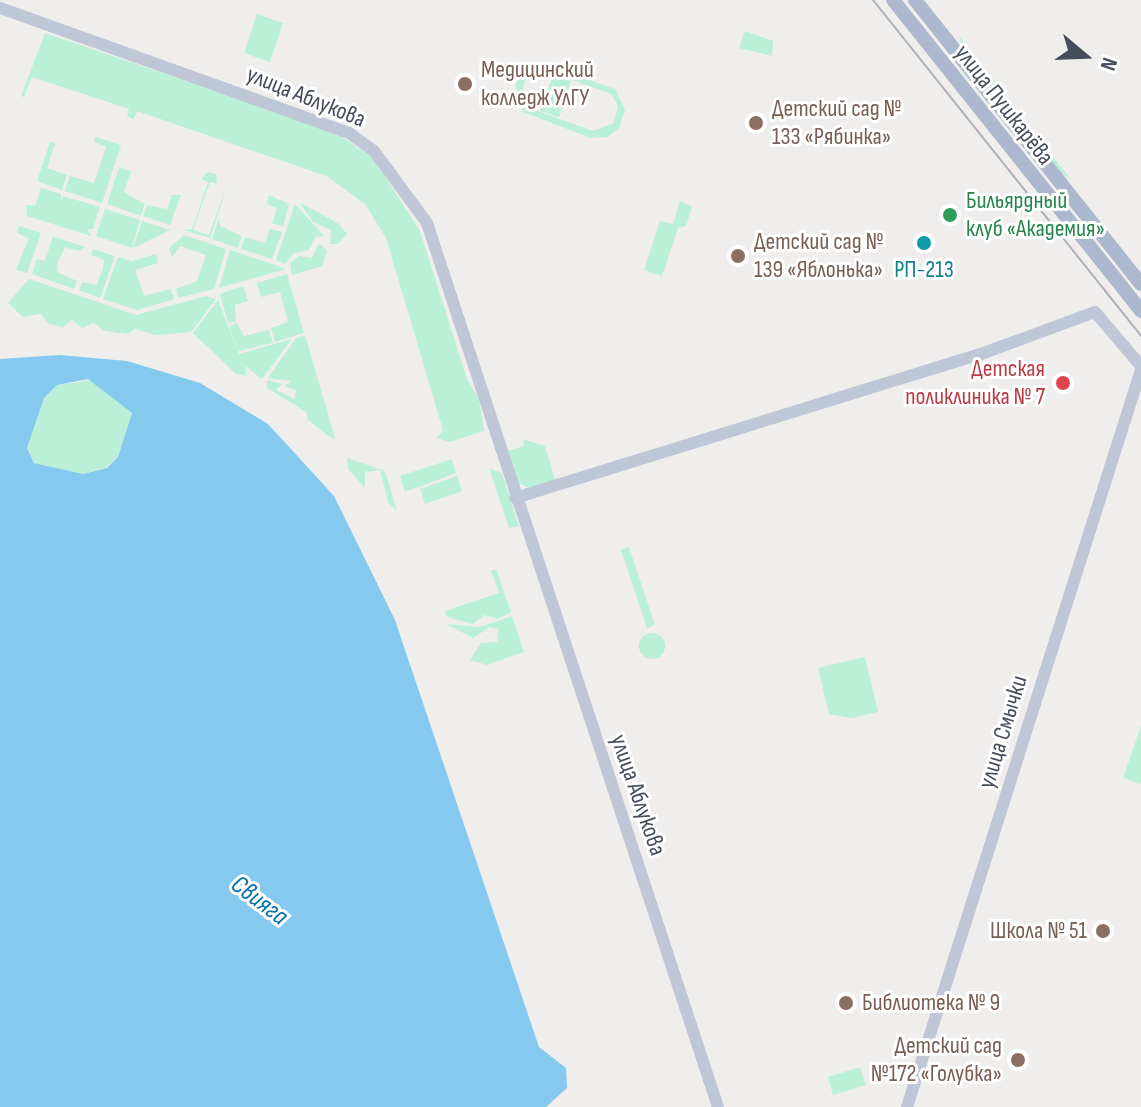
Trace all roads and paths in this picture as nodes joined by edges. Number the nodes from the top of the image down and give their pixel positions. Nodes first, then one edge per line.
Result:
1 (893, 0) edge
2 (915, 0) edge
3 (0, 8) edge
4 (1141, 284) edge
5 (1141, 311) edge
6 (1141, 368) edge
7 (515, 498) junction
8 (718, 1107) edge
9 (907, 1107) edge

1 - 5 main road, улица Пушкарёва
2 - 4 main road, улица Пушкарёва
3 - 7 street, улица Аблукова
6 - 7 street
6 - 9 street, улица Смычки
7 - 8 street, улица Аблукова

